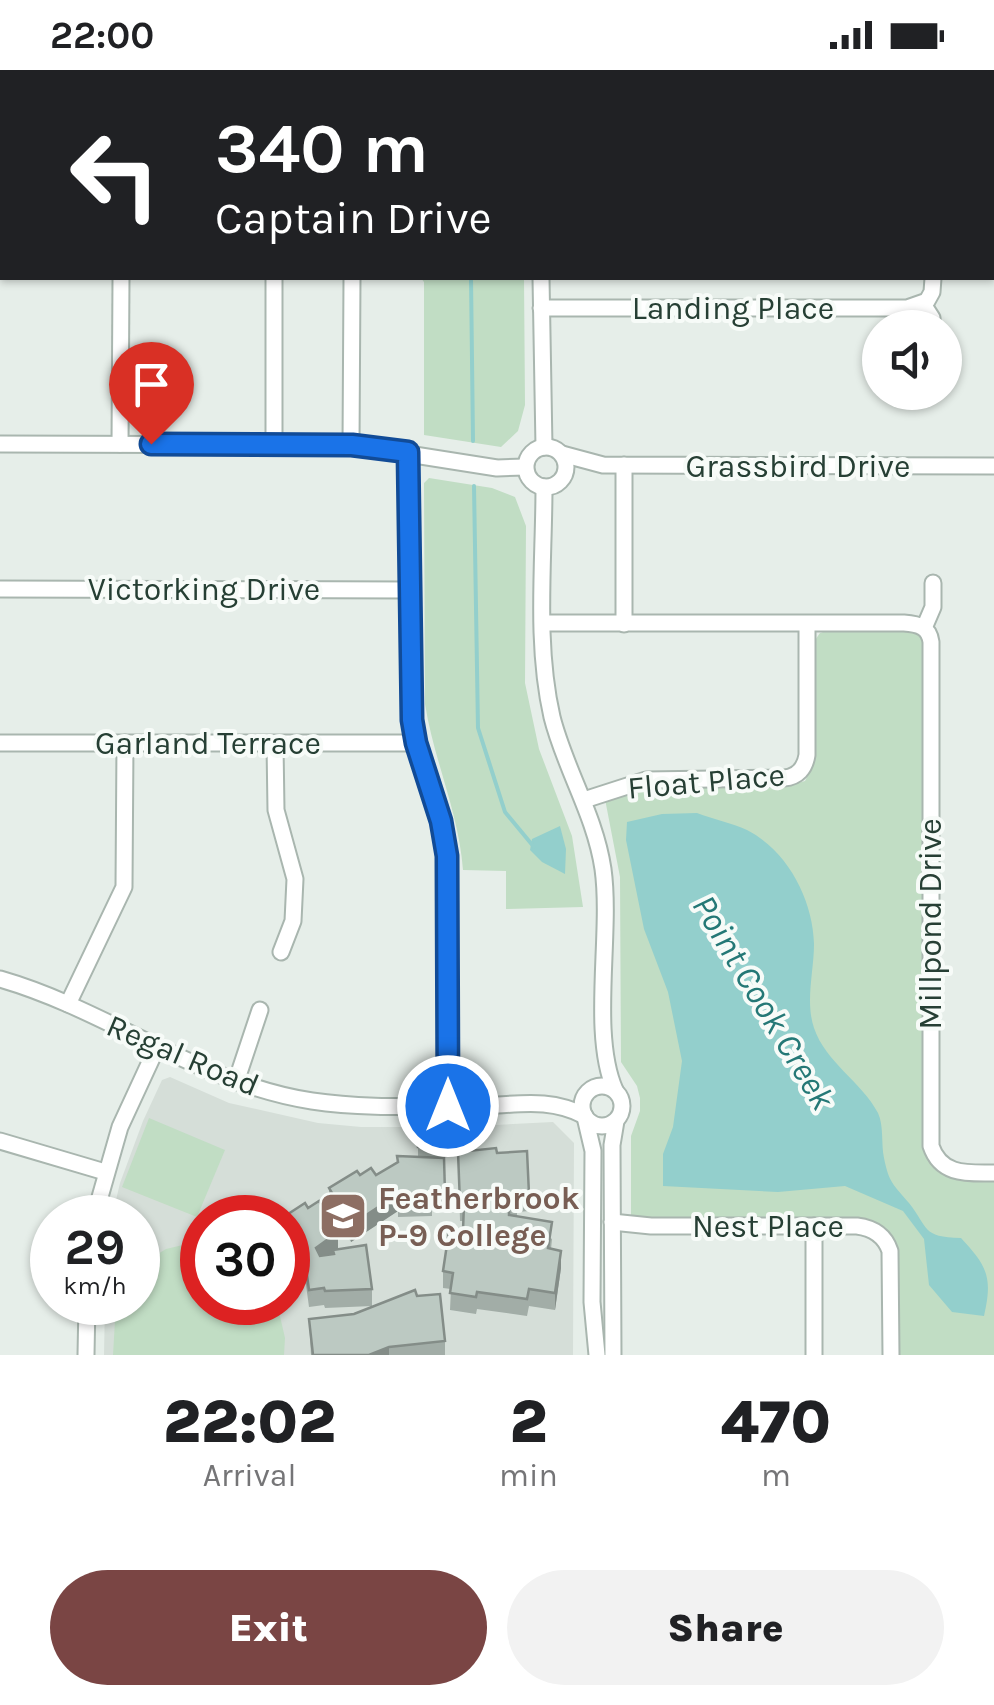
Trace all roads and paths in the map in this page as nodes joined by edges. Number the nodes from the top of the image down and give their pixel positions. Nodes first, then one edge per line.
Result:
1 (121, 280) edge
2 (274, 280) edge
3 (352, 280) edge
4 (541, 280) edge
5 (933, 280) edge
6 (924, 304) junction
7 (541, 308) junction
8 (927, 310) edge
9 (0, 444) edge
10 (120, 444) junction
11 (274, 444) junction
12 (352, 445) junction
13 (544, 447) junction
14 (408, 452) junction
15 (562, 454) junction
16 (602, 465) junction
17 (624, 466) junction
18 (994, 466) edge
19 (525, 467) junction
20 (564, 476) junction
21 (544, 488) junction
22 (933, 583) dead end
23 (0, 589) edge
24 (408, 590) junction
25 (544, 623) junction
26 (624, 624) junction
27 (807, 624) junction
28 (924, 628) junction
29 (0, 743) edge
30 (124, 743) junction
31 (416, 743) junction
32 (275, 744) junction
33 (584, 800) junction
34 (281, 952) dead end
35 (0, 979) edge
36 (68, 1004) junction
37 (260, 1010) dead end
38 (157, 1047) junction
39 (604, 1057) junction
40 (236, 1082) junction
41 (615, 1090) junction
42 (588, 1092) junction
43 (552, 1103) junction
44 (448, 1106) junction
45 (585, 1117) junction
46 (616, 1121) junction
47 (0, 1141) edge
48 (104, 1172) junction
49 (994, 1173) edge
50 (99, 1195) edge
51 (612, 1226) junction
52 (814, 1226) junction
53 (87, 1325) edge
54 (86, 1355) edge
55 (597, 1355) edge
56 (613, 1355) edge
57 (814, 1355) edge
58 (891, 1355) edge

1 - 10 street
2 - 11 street
3 - 12 street
4 - 7 street
5 - 6 street
6 - 7 street, Landing Place
6 - 8 street
7 - 13 street
9 - 10 street
10 - 11 street
11 - 12 street
12 - 14 street
13 - 15 street
13 - 19 street
14 - 19 street
14 - 24 street
15 - 16 street, Grassbird Drive
15 - 20 street
16 - 17 street, Grassbird Drive
16 - 20 street, Grassbird Drive
17 - 18 street, Grassbird Drive
17 - 26 street
19 - 21 street
20 - 21 street
21 - 25 street
22 - 28 street, Millpond Drive
23 - 24 street, Victorking Drive
24 - 31 street
25 - 26 street
25 - 33 street
26 - 27 street
27 - 28 street
27 - 33 street, Float Place
28 - 49 street, Millpond Drive
29 - 30 street, Garland Terrace
30 - 32 street, Garland Terrace
30 - 36 street
31 - 32 street, Garland Terrace
31 - 44 street
32 - 34 street
33 - 39 street
35 - 36 street, Regal Road
36 - 38 street, Regal Road
37 - 40 street
38 - 40 street, Regal Road
38 - 48 street
39 - 41 street
39 - 42 street
40 - 44 street, Regal Road
41 - 42 street
41 - 46 street
42 - 43 street, Regal Road
42 - 45 street
43 - 44 street, Regal Road
43 - 45 street, Regal Road
45 - 46 street
45 - 55 street
46 - 51 street
47 - 48 street
48 - 50 street
51 - 52 street, Nest Place
51 - 56 street
52 - 57 street
52 - 58 street, Nest Place
53 - 54 street

